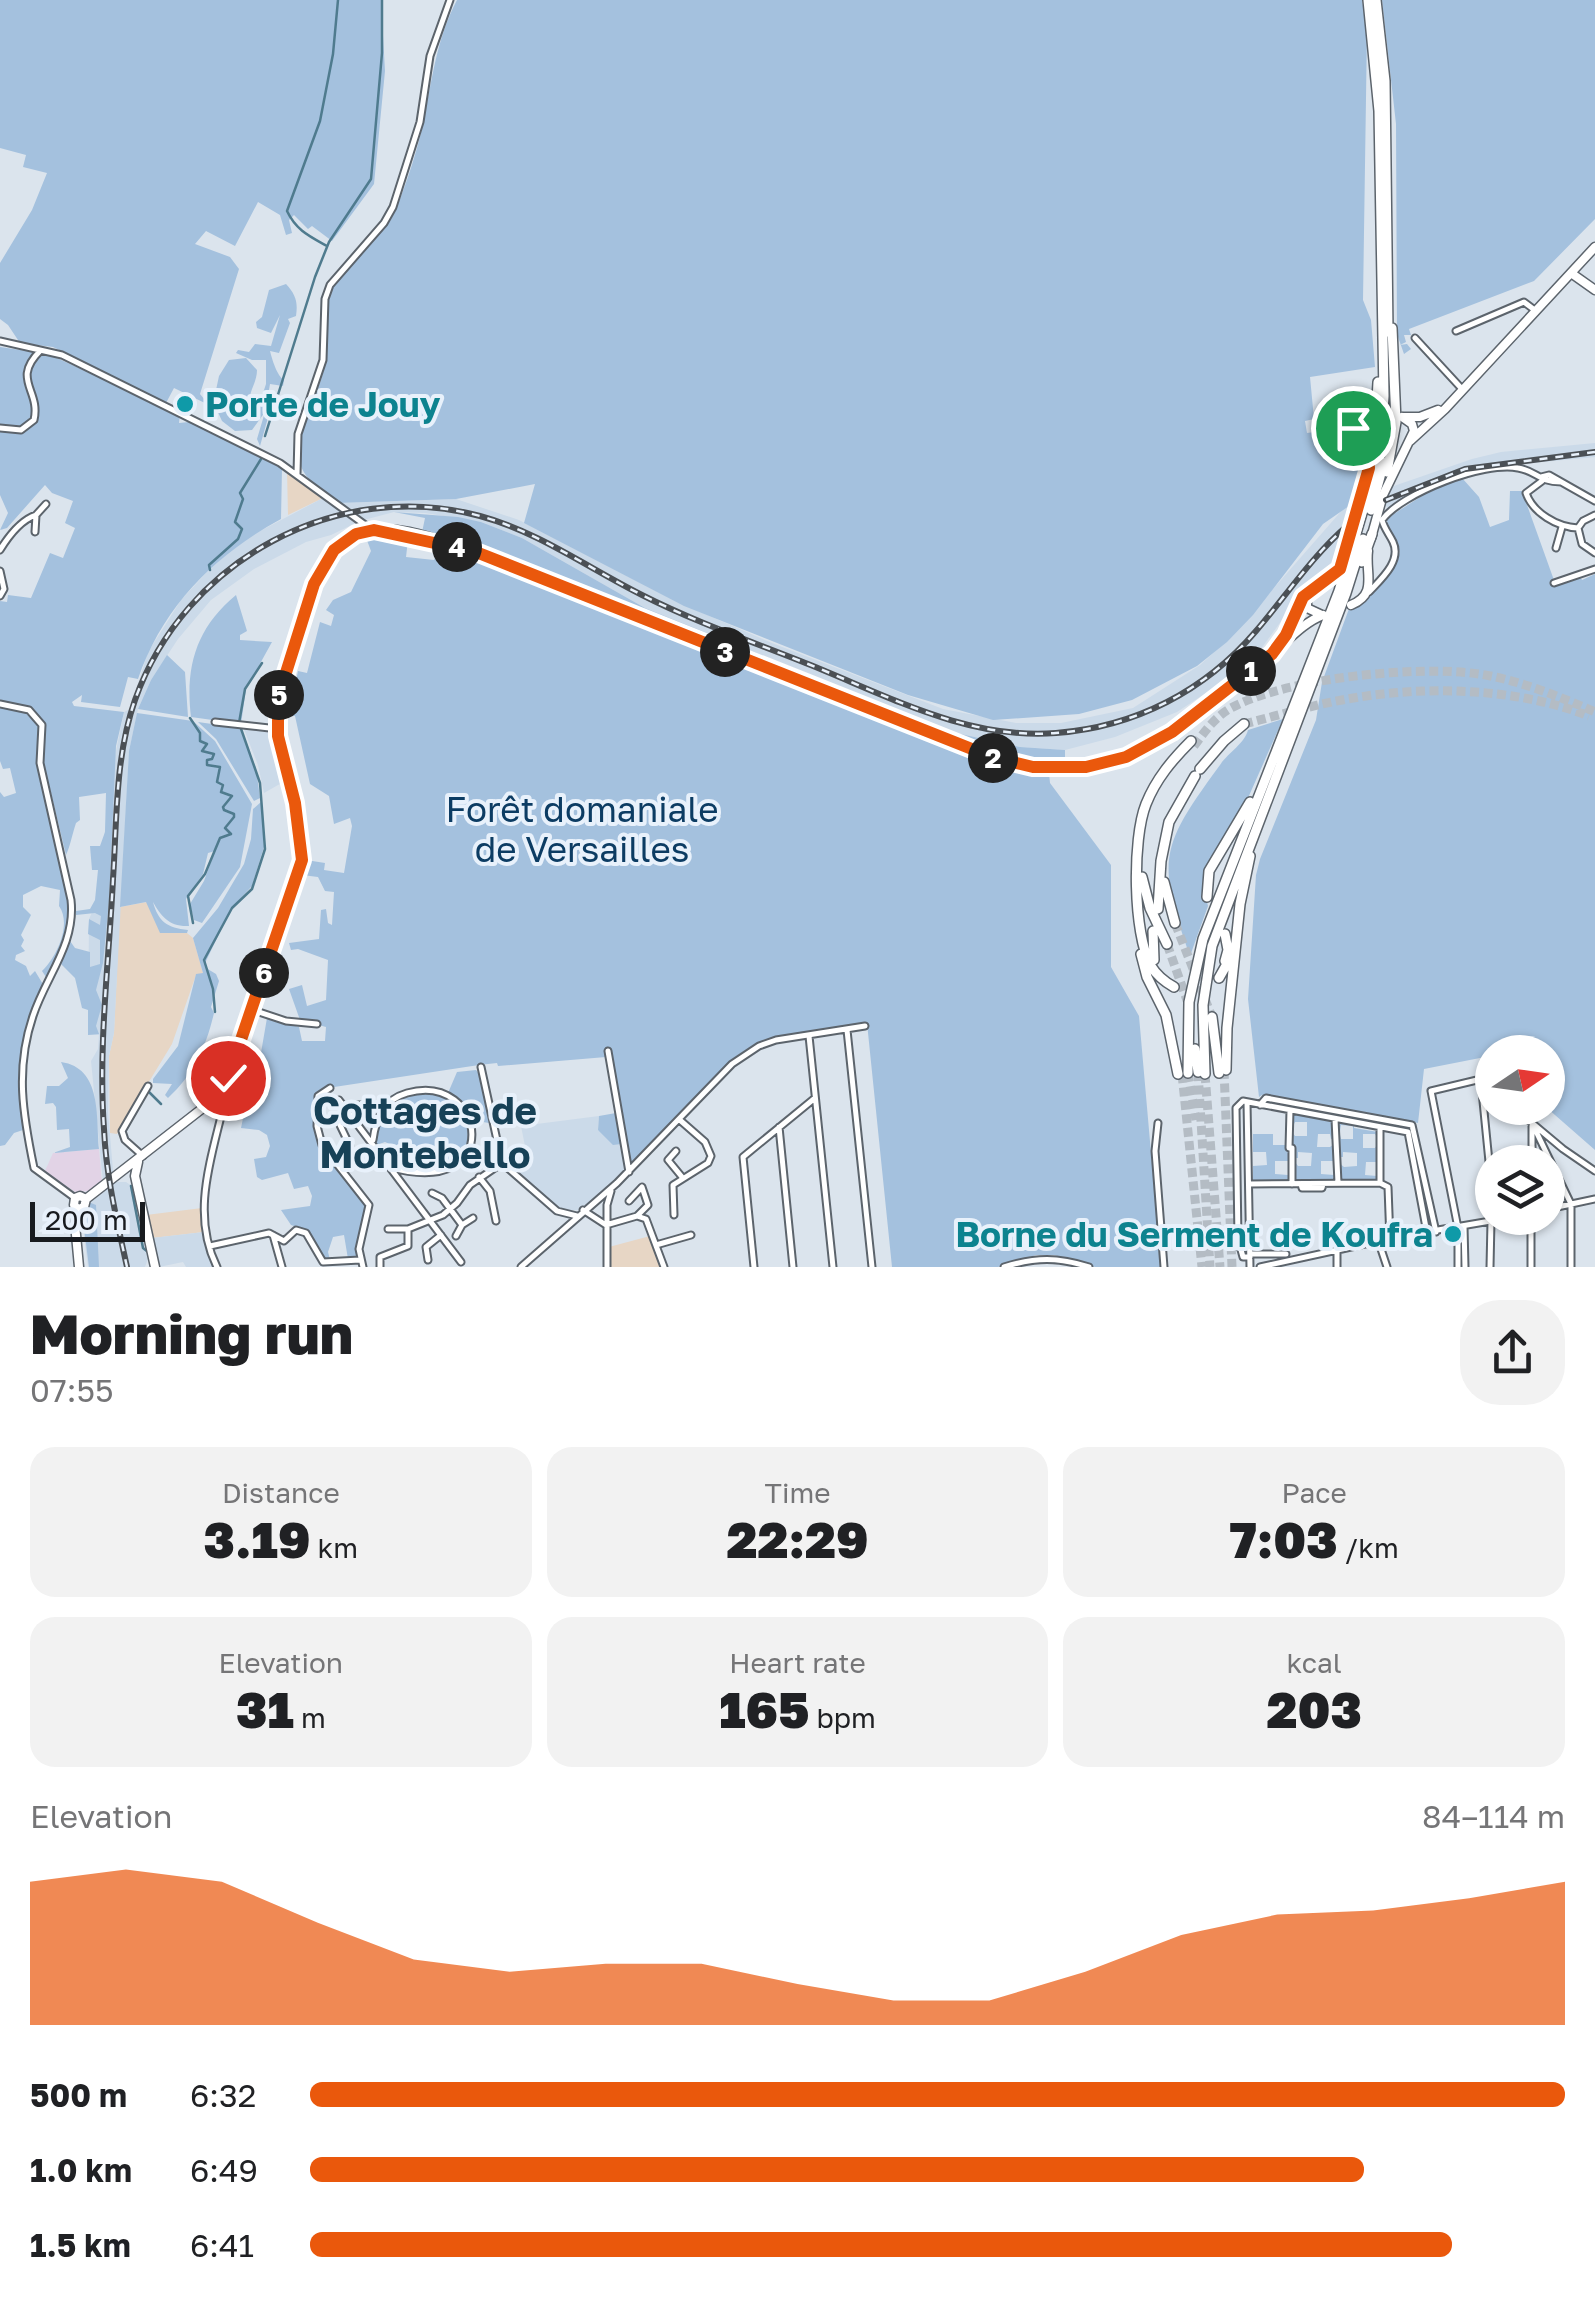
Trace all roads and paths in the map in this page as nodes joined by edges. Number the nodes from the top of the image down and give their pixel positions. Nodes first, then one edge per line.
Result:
1 (450, 0) edge
2 (1368, 0) edge
3 (1376, 0) edge
4 (1595, 250) edge
5 (1572, 274) junction
6 (1595, 290) edge
7 (1388, 306) junction
8 (1536, 312) junction
9 (1456, 332) dead end
10 (1414, 338) dead end
11 (0, 341) edge
12 (40, 351) junction
13 (1383, 356) junction
14 (1462, 389) junction
15 (1374, 414) dead end
16 (1423, 421) junction
17 (0, 428) edge
18 (1410, 441) junction
19 (297, 474) junction
20 (1541, 480) junction
21 (1366, 483) junction
22 (1382, 495) junction
23 (1595, 500) edge
24 (46, 504) dead end
25 (36, 515) junction
26 (1595, 516) edge
27 (1562, 527) junction
28 (1578, 528) junction
29 (371, 530) junction
30 (36, 532) dead end
31 (1372, 534) junction
32 (1556, 548) dead end
33 (0, 550) edge
34 (1595, 553) edge
35 (1340, 569) junction
36 (1595, 569) edge
37 (0, 572) edge
38 (1554, 583) dead end
39 (1309, 591) junction
40 (0, 596) edge
41 (1366, 596) junction
42 (1350, 605) dead end
43 (1324, 619) junction
44 (1272, 654) junction
45 (0, 704) edge
46 (1302, 707) junction
47 (216, 722) dead end
48 (1244, 724) tunnel mouth
49 (278, 730) junction
50 (1258, 795) junction
51 (1256, 830) junction
52 (1165, 837) junction
53 (1138, 891) junction
54 (1206, 897) dead end
55 (1240, 904) junction
56 (1158, 909) dead end
57 (1174, 923) tunnel mouth
58 (1153, 931) dead end
59 (1226, 934) dead end
60 (1167, 944) tunnel mouth
61 (251, 1014) junction
62 (1213, 1016) tunnel mouth
63 (317, 1024) dead end
64 (865, 1026) dead end
65 (848, 1030) junction
66 (809, 1036) junction
67 (1195, 1050) dead end
68 (608, 1051) dead end
69 (481, 1067) dead end
70 (1190, 1073) junction
71 (1475, 1081) edge
72 (148, 1086) dead end
73 (330, 1088) dead end
74 (224, 1090) junction
75 (815, 1098) junction
76 (340, 1100) dead end
77 (1247, 1102) junction
78 (358, 1105) dead end
79 (1260, 1105) junction
80 (382, 1110) junction
81 (1290, 1110) junction
82 (351, 1116) junction
83 (1335, 1118) junction
84 (680, 1120) junction
85 (1158, 1122) dead end
86 (1532, 1125) edge
87 (1533, 1125) edge
88 (779, 1127) junction
89 (1380, 1127) junction
90 (1411, 1129) junction
91 (372, 1140) junction
92 (350, 1146) dead end
93 (676, 1151) dead end
94 (142, 1157) junction
95 (502, 1164) junction
96 (389, 1167) junction
97 (1595, 1171) edge
98 (628, 1172) junction
99 (130, 1174) junction
100 (480, 1177) junction
101 (682, 1177) junction
102 (649, 1180) dead end
103 (1380, 1183) junction
104 (1249, 1184) junction
105 (1292, 1184) junction
106 (1338, 1184) junction
107 (642, 1187) junction
108 (432, 1193) dead end
109 (605, 1196) junction
110 (75, 1198) junction
111 (86, 1199) junction
112 (500, 1200) dead end
113 (628, 1200) dead end
114 (1595, 1200) edge
115 (492, 1204) junction
116 (1572, 1204) junction
117 (1565, 1206) edge
118 (78, 1209) junction
119 (451, 1209) junction
120 (583, 1210) junction
121 (645, 1210) junction
122 (674, 1215) dead end
123 (577, 1216) junction
124 (637, 1216) junction
125 (473, 1218) dead end
126 (646, 1219) junction
127 (430, 1221) junction
128 (496, 1221) dead end
129 (462, 1224) junction
130 (1475, 1224) edge
131 (606, 1225) junction
132 (1461, 1227) junction
133 (388, 1229) dead end
134 (408, 1229) junction
135 (1436, 1232) junction
136 (1427, 1233) junction
137 (272, 1235) junction
138 (691, 1235) dead end
139 (1493, 1235) edge
140 (1531, 1235) edge
141 (441, 1236) junction
142 (456, 1236) dead end
143 (1390, 1241) junction
144 (1379, 1243) junction
145 (656, 1245) junction
146 (208, 1246) junction
147 (1337, 1252) junction
148 (1286, 1254) dead end
149 (1250, 1255) junction
150 (428, 1260) dead end
151 (461, 1262) dead end
152 (362, 1264) edge
153 (1020, 1265) edge
154 (78, 1267) edge
155 (155, 1267) edge
156 (218, 1267) edge
157 (282, 1267) edge
158 (380, 1267) edge
159 (521, 1267) edge
160 (606, 1267) edge
161 (664, 1267) edge
162 (754, 1267) edge
163 (793, 1267) edge
164 (832, 1267) edge
165 (872, 1267) edge
166 (1004, 1267) edge
167 (1089, 1267) edge
168 (1164, 1267) edge
169 (1250, 1267) edge
170 (1260, 1267) edge
171 (1336, 1267) edge
172 (1386, 1267) edge
173 (1461, 1267) edge
174 (1490, 1267) edge
175 (1530, 1267) edge
176 (1571, 1267) edge

1 - 19 street
2 - 13 highway
3 - 7 highway
4 - 5 main road
5 - 6 main road
5 - 8 main road
7 - 22 highway
7 - 46 highway
8 - 9 street
8 - 14 main road
10 - 14 street
11 - 12 street
12 - 17 street
12 - 19 street
13 - 21 highway
13 - 43 highway
14 - 16 main road
15 - 21 main road
16 - 18 main road
16 - 18 main road
18 - 22 main road
19 - 29 street
20 - 23 street
20 - 27 street
20 - 41 street
21 - 35 main road
22 - 31 main road
24 - 25 street
25 - 30 street
25 - 33 street
26 - 28 street
27 - 28 street
27 - 32 street
28 - 34 street
29 - 44 main road
29 - 49 main road
31 - 41 main road
31 - 46 highway
35 - 39 main road
35 - 43 highway
36 - 38 street
37 - 40 street
39 - 43 main road
39 - 44 main road
41 - 42 main road
43 - 44 main road
43 - 50 highway
45 - 110 street
46 - 51 highway
47 - 49 street
48 - 52 highway
49 - 61 main road
50 - 54 highway
50 - 70 highway
51 - 55 highway
51 - 70 highway
52 - 56 highway
52 - 57 highway
53 - 58 highway
53 - 60 highway
53 - 70 highway
55 - 59 highway
55 - 62 highway
61 - 63 street
61 - 74 main road
64 - 65 street
65 - 66 street
65 - 165 street
66 - 75 street
66 - 84 street
67 - 70 highway
68 - 98 street
69 - 95 street
71 - 132 street
72 - 94 street
73 - 152 street
74 - 94 main road
74 - 146 street
75 - 88 street
75 - 164 street
76 - 82 street
77 - 79 street
77 - 104 street
77 - 149 street
78 - 80 street
79 - 81 street
79 - 90 street
80 - 91 street
80 - 96 street
81 - 83 street
81 - 105 street
82 - 91 street
82 - 92 street
83 - 89 street
83 - 106 street
84 - 98 street
84 - 101 street
85 - 168 street
86 - 116 street
87 - 97 street
88 - 162 street
88 - 163 street
89 - 90 street
89 - 103 street
90 - 135 street
90 - 136 street
91 - 96 street
93 - 101 street
94 - 99 main road
95 - 100 street
95 - 123 street
96 - 127 street
98 - 109 street
99 - 111 main road
99 - 155 main road
100 - 115 street
100 - 119 street
101 - 122 street
102 - 107 street
103 - 106 street
103 - 143 street
104 - 105 street
104 - 149 street
105 - 106 street
107 - 113 street
107 - 121 street
108 - 119 street
109 - 120 street
109 - 131 street
110 - 111 main road
110 - 118 main road
111 - 118 main road
112 - 115 street
114 - 116 street
115 - 128 street
116 - 117 street
116 - 176 street
118 - 154 main road
119 - 127 street
119 - 129 street
120 - 123 street
120 - 131 street
121 - 124 street
121 - 126 street
123 - 159 street
124 - 126 street
124 - 131 street
125 - 129 street
126 - 145 street
127 - 134 street
127 - 141 street
129 - 142 street
130 - 132 street
131 - 160 street
132 - 135 street
132 - 173 street
133 - 134 street
134 - 158 street
135 - 136 street
136 - 143 street
137 - 146 street
137 - 152 street
137 - 157 street
138 - 145 street
139 - 174 street
140 - 175 street
141 - 150 street
141 - 151 street
143 - 144 street
144 - 147 street
144 - 172 street
145 - 161 street
146 - 156 street
147 - 170 street
147 - 171 street
148 - 149 street
149 - 169 street
153 - 166 street
153 - 167 street

